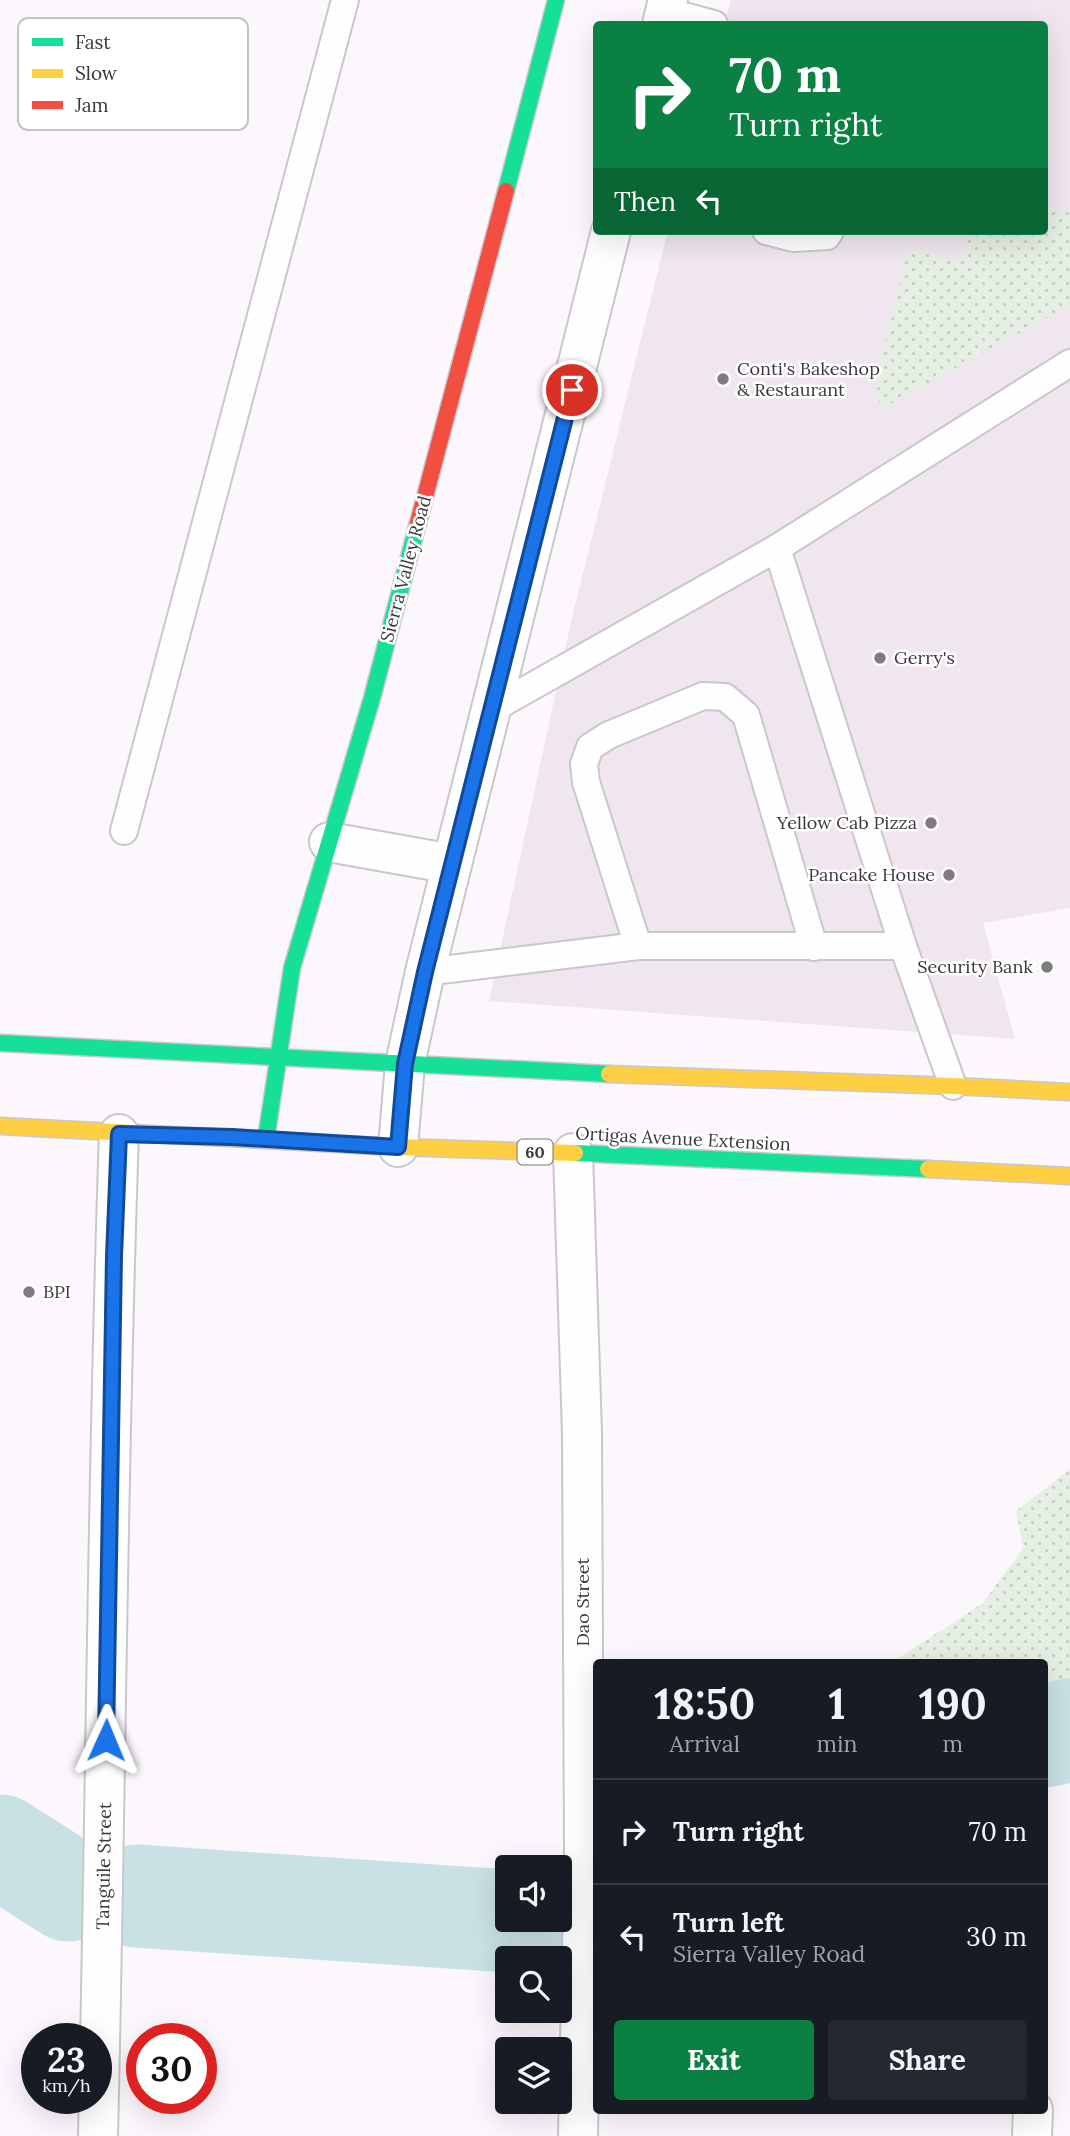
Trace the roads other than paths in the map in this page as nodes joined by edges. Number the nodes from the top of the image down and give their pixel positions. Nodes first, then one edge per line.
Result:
1 (345, 0) edge
2 (556, 0) edge
3 (665, 12) edge
4 (702, 21) edge
5 (610, 235) edge
6 (781, 235) edge
7 (828, 235) edge
8 (1070, 363) edge
9 (777, 548) junction
10 (492, 709) junction
11 (124, 831) dead end
12 (329, 842) junction
13 (452, 864) junction
14 (638, 946) junction
15 (903, 946) junction
16 (814, 947) junction
17 (425, 972) junction
18 (0, 1043) edge
19 (279, 1057) junction
20 (405, 1064) junction
21 (953, 1086) junction
22 (1070, 1093) edge
23 (0, 1126) edge
24 (119, 1134) junction
25 (266, 1139) junction
26 (398, 1147) junction
27 (573, 1153) junction
28 (1070, 1176) edge
29 (1033, 2114) edge
30 (98, 2136) edge
31 (578, 2136) edge
32 (1032, 2136) edge

1 - 11 lane
2 - 12 main road, Sierra Valley Road
3 - 4 lane
5 - 10 street
6 - 7 lane
8 - 9 lane
9 - 10 lane
9 - 15 lane
10 - 13 street
12 - 13 street
12 - 19 main road, Sierra Valley Road
13 - 17 street
14 - 16 lane
14 - 16 lane
14 - 17 lane
15 - 16 lane
15 - 21 lane
17 - 20 street
18 - 19 main road
19 - 20 main road
19 - 25 main road, Sierra Valley Road
20 - 21 main road
20 - 26 street
21 - 22 main road
23 - 24 main road, Ortigas Avenue Extension / 60
24 - 25 main road, Ortigas Avenue Extension / 60
24 - 30 street, Tanguile Street
25 - 26 main road, Ortigas Avenue Extension / 60
26 - 27 main road, Ortigas Avenue Extension / 60
27 - 28 main road, Ortigas Avenue Extension / 60
27 - 31 street, Dao Street
29 - 32 street

